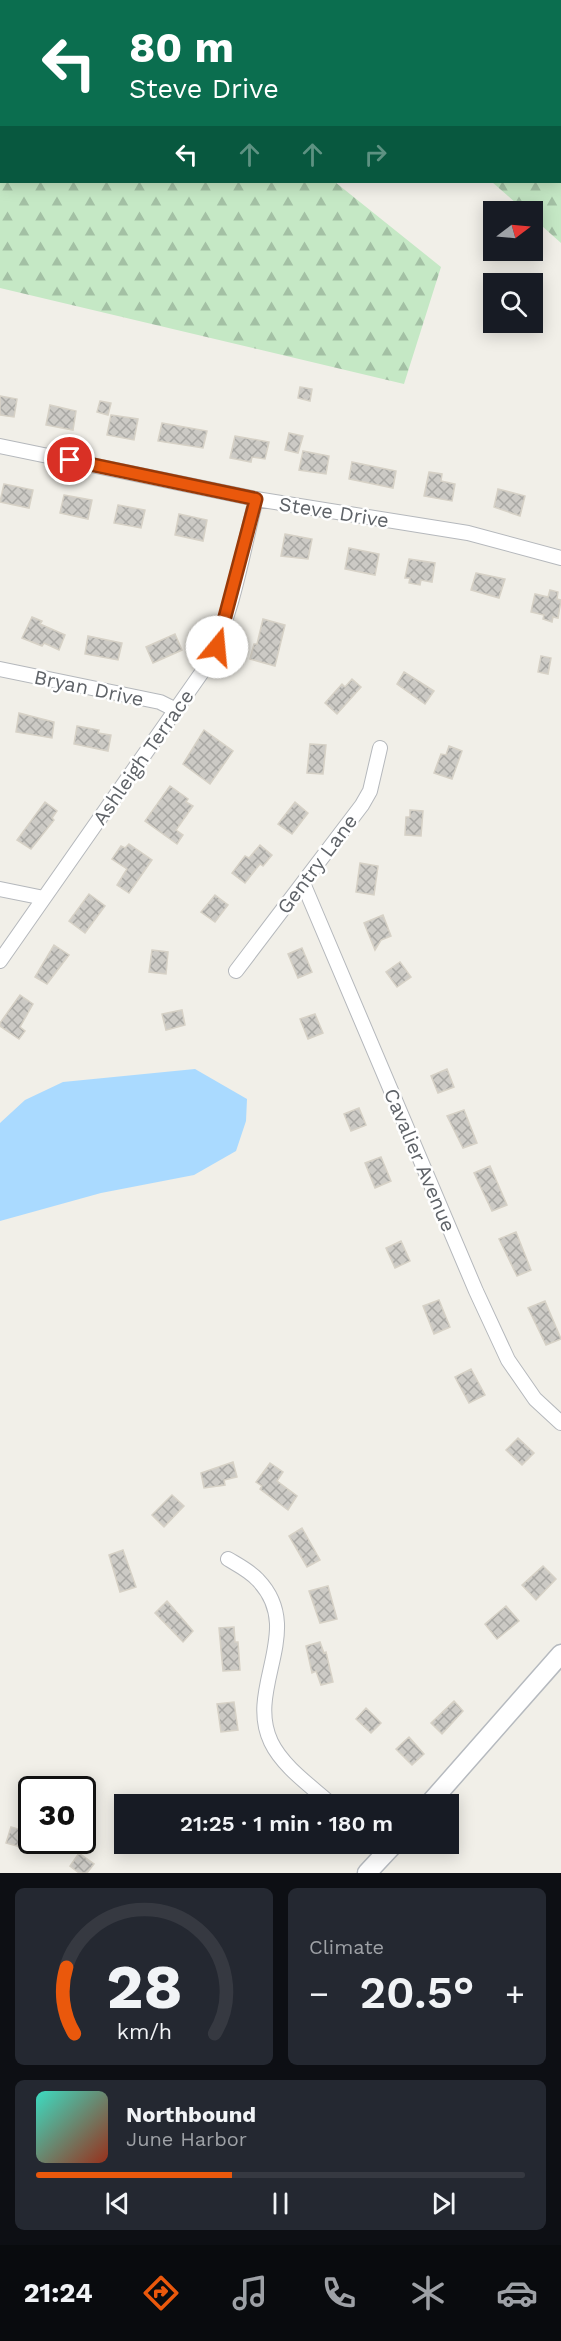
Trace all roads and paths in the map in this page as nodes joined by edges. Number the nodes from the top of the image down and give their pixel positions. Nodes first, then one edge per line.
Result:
1 (0, 446) edge
2 (256, 499) junction
3 (561, 558) edge
4 (0, 669) edge
5 (177, 710) junction
6 (380, 748) dead end
7 (303, 883) junction
8 (0, 889) edge
9 (44, 898) junction
10 (0, 961) edge
11 (236, 971) dead end
12 (561, 1423) edge
13 (228, 1559) dead end
14 (561, 1654) edge
15 (320, 1794) edge
16 (438, 1794) edge
17 (380, 1854) edge
18 (368, 1873) edge

1 - 2 street, Steve Drive
2 - 3 street, Steve Drive
2 - 5 street, Ashleigh Terrace
4 - 5 street, Bryan Drive
5 - 9 street, Ashleigh Terrace
6 - 7 street, Gentry Lane
7 - 11 street, Gentry Lane
7 - 12 street, Cavalier Avenue
8 - 9 street
9 - 10 street, Ashleigh Terrace
13 - 15 street
14 - 16 street
17 - 18 street

